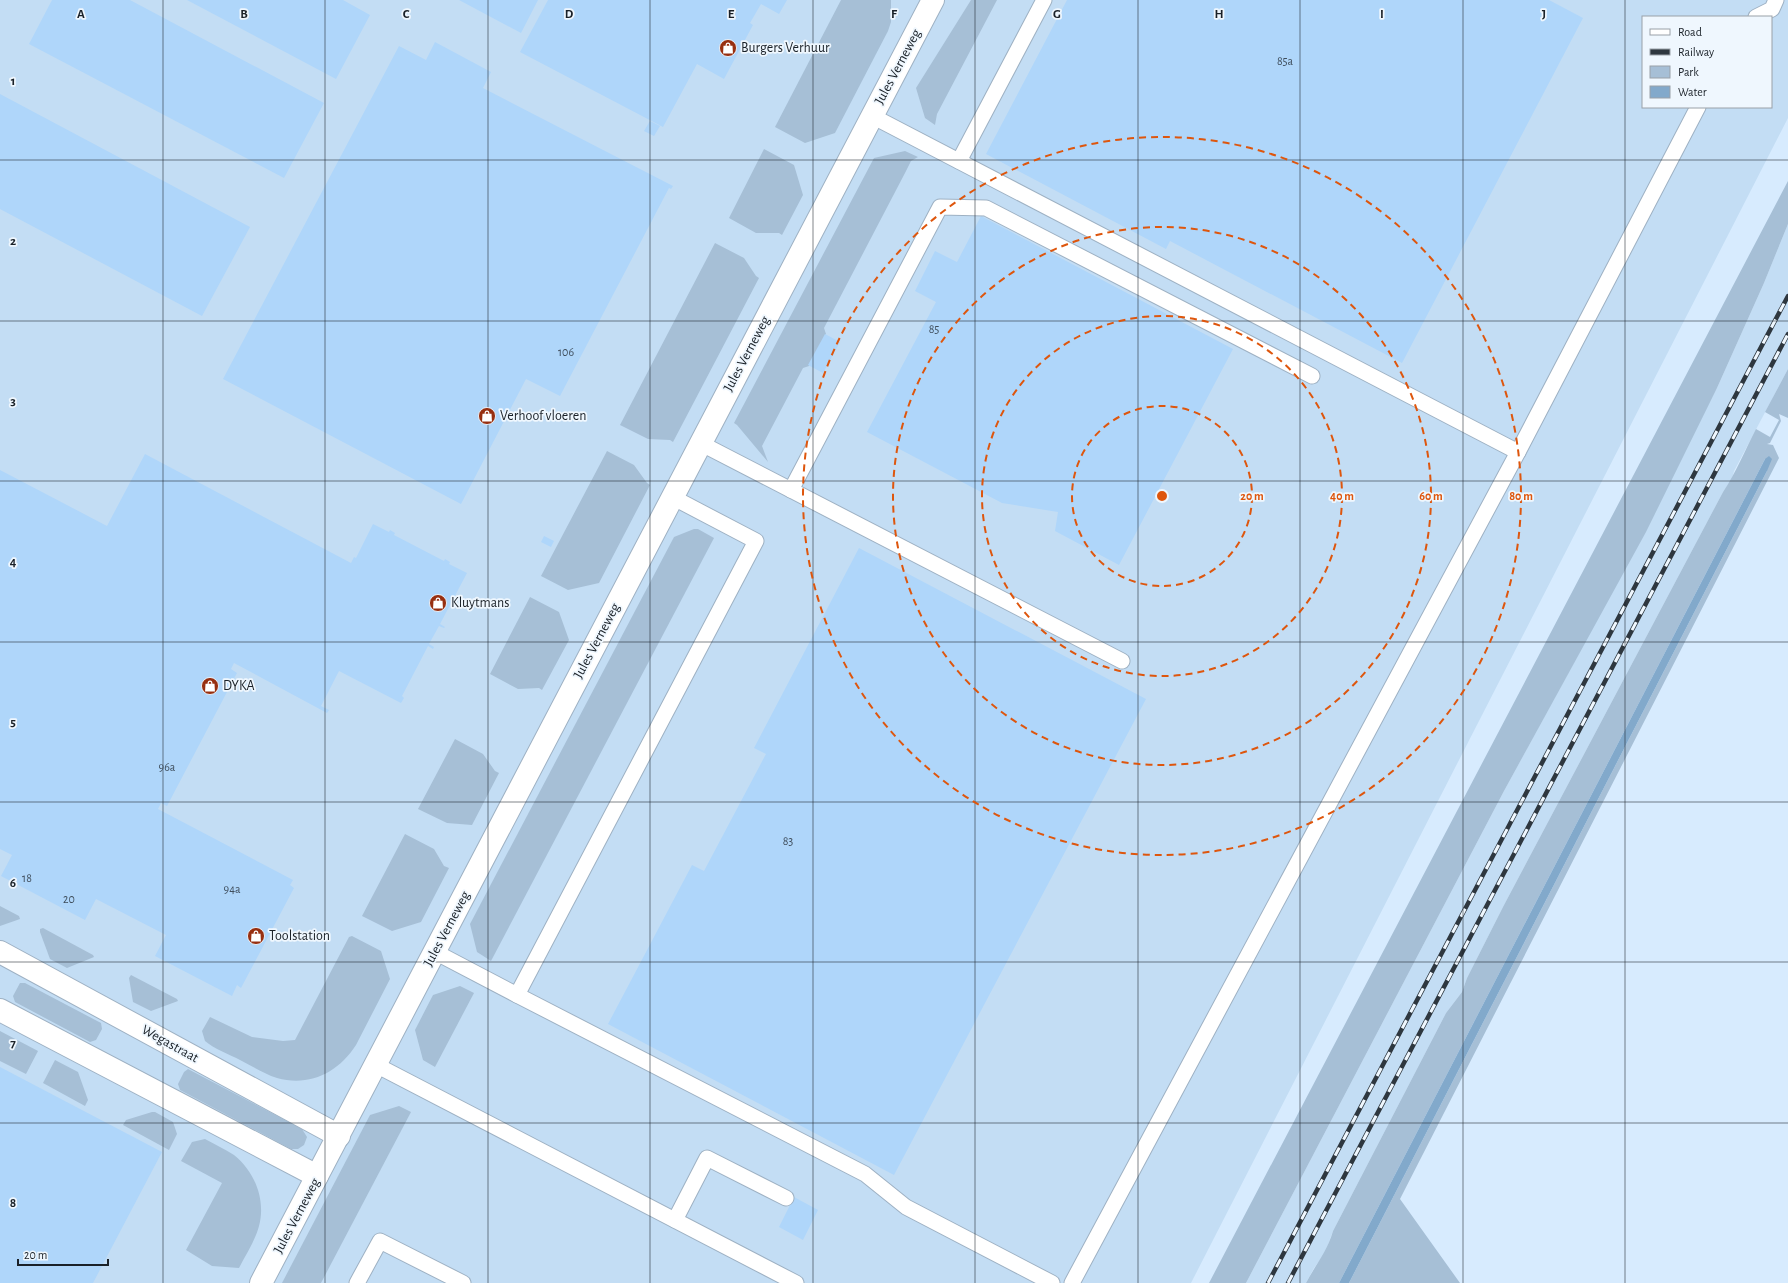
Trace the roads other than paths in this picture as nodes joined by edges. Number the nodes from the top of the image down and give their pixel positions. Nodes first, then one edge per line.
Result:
1 (933, 0) edge
2 (1044, 0) edge
3 (1776, 0) edge
4 (1758, 16) edge
5 (1697, 108) edge
6 (872, 116) junction
7 (959, 161) junction
8 (1312, 376) dead end
9 (700, 443) junction
10 (1518, 452) junction
11 (791, 490) junction
12 (672, 497) junction
13 (1122, 661) dead end
14 (0, 952) edge
15 (435, 952) junction
16 (517, 995) junction
17 (0, 1010) edge
18 (376, 1065) junction
19 (339, 1136) junction
20 (317, 1176) junction
21 (786, 1198) dead end
22 (675, 1220) junction
23 (261, 1283) edge
24 (357, 1283) edge
25 (463, 1283) edge
26 (796, 1283) edge
27 (1052, 1283) edge
28 (1072, 1283) edge

1 - 6 street, Jules Verneweg
2 - 7 lane
3 - 4 lane
5 - 10 lane
6 - 7 lane
6 - 9 street, Jules Verneweg
7 - 10 lane
8 - 11 lane
9 - 11 lane
9 - 12 street, Jules Verneweg
10 - 28 lane
11 - 13 lane
12 - 15 street, Jules Verneweg
12 - 16 lane
14 - 19 street, Wegastraat
15 - 16 lane
15 - 18 street, Jules Verneweg
16 - 27 lane
17 - 20 street
18 - 19 street, Jules Verneweg
18 - 22 lane
19 - 20 street, Jules Verneweg
20 - 23 street, Jules Verneweg
21 - 22 lane
22 - 26 lane
24 - 25 lane

